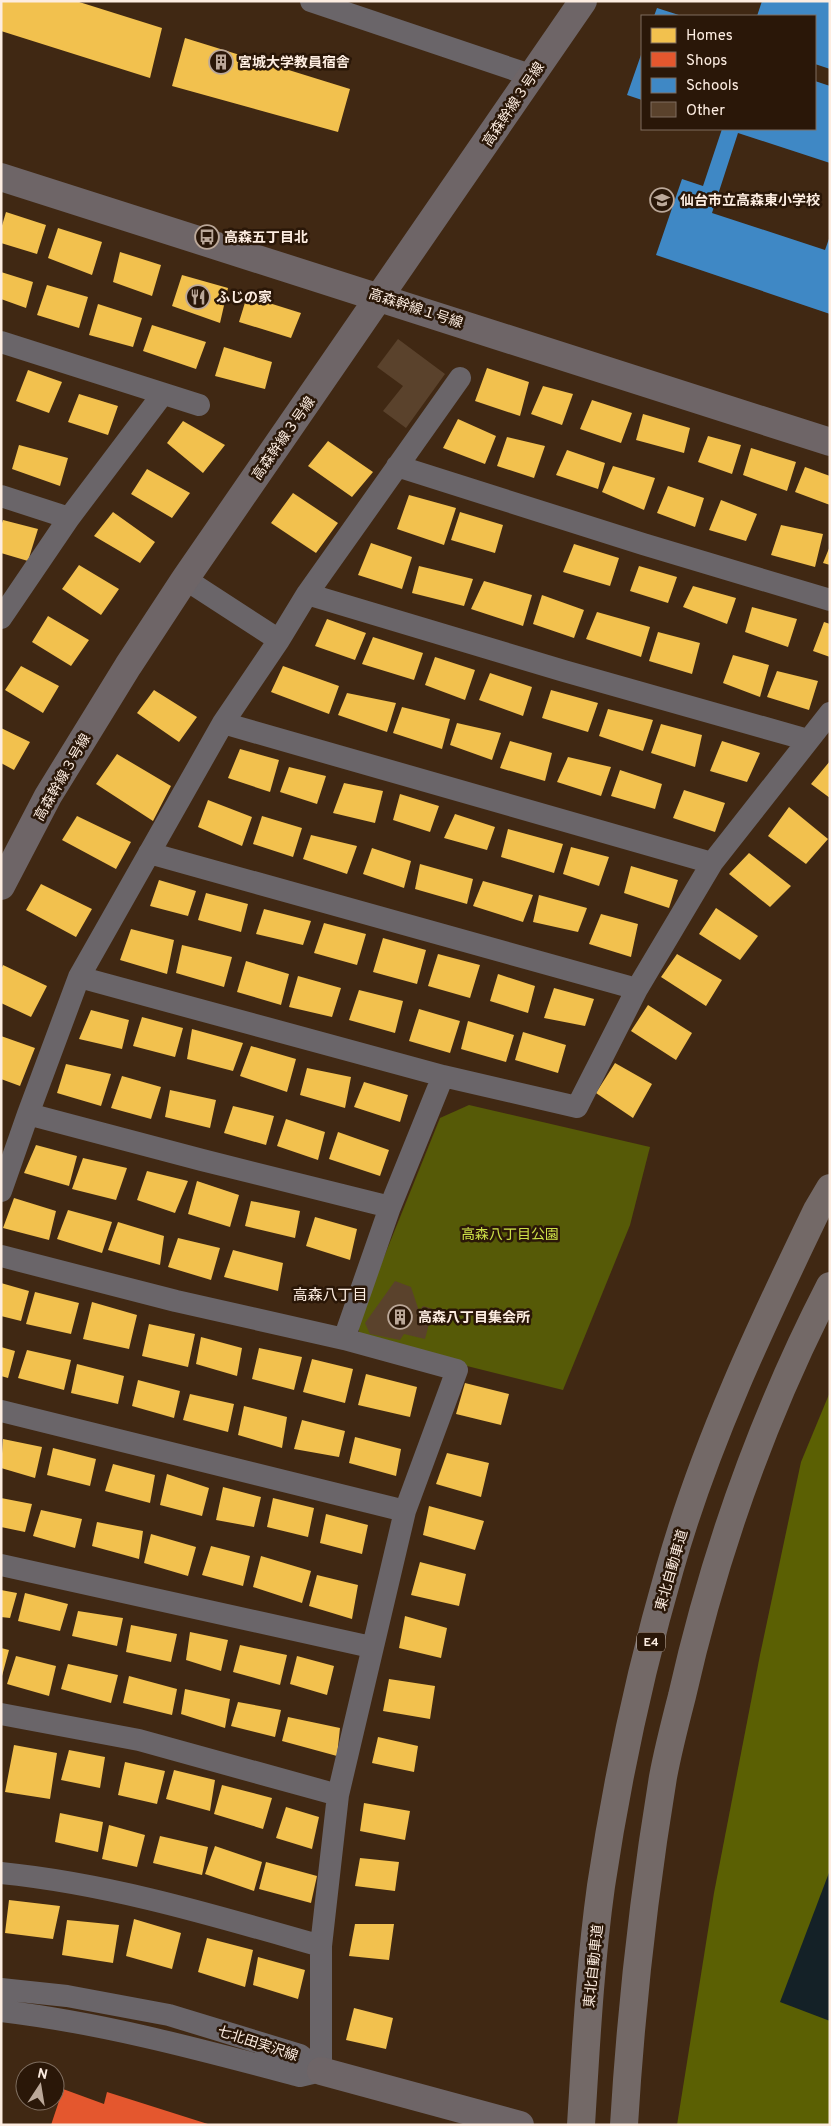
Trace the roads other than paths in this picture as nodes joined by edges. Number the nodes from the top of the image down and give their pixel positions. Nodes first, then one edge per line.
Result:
1 (311, 1) edge
2 (583, 1) edge
3 (533, 76) junction
4 (1, 177) edge
5 (381, 297) junction
6 (1, 342) edge
7 (460, 378) dead end
8 (162, 395) junction
9 (200, 406) dead end
10 (830, 442) edge
11 (397, 466) junction
12 (1, 496) edge
13 (69, 518) junction
14 (185, 579) junction
15 (307, 594) junction
16 (830, 600) edge
17 (1, 618) edge
18 (279, 640) junction
19 (830, 713) edge
20 (223, 723) junction
21 (808, 740) junction
22 (149, 853) junction
23 (712, 863) junction
24 (1, 886) edge
25 (80, 977) junction
26 (636, 989) junction
27 (443, 1076) junction
28 (28, 1114) junction
29 (830, 1188) edge
30 (1, 1191) edge
31 (390, 1207) junction
32 (1, 1256) edge
33 (830, 1286) edge
34 (344, 1339) junction
35 (1, 1411) edge
36 (405, 1511) junction
37 (1, 1564) edge
38 (371, 1647) junction
39 (1, 1714) edge
40 (338, 1795) junction
41 (1, 1873) edge
42 (321, 1946) junction
43 (1, 1988) edge
44 (1, 2011) edge
45 (321, 2071) junction
46 (514, 2123) edge
47 (581, 2125) edge
48 (624, 2125) edge

1 - 3 street
2 - 3 street, 高森幹線３号線
3 - 5 street, 高森幹線３号線
4 - 5 street, 高森幹線１号線
5 - 10 street, 高森幹線１号線
5 - 14 street, 高森幹線３号線
6 - 8 street
7 - 11 street
8 - 9 street
8 - 13 street
11 - 15 street
11 - 16 street
12 - 13 street
13 - 17 street
14 - 18 street
14 - 24 street, 高森幹線３号線
15 - 18 street
15 - 21 street
18 - 20 street
19 - 21 street
20 - 22 street
20 - 23 street
21 - 23 street
22 - 25 street
22 - 26 street
23 - 26 street
25 - 27 street
25 - 28 street
26 - 27 street
27 - 31 street
28 - 30 street
28 - 31 street
29 - 47 highway, 東北自動車道 / E4
31 - 34 street
32 - 34 street
33 - 48 highway
34 - 36 street
35 - 36 street
36 - 38 street
37 - 38 street
38 - 40 street
39 - 40 street
40 - 42 street
41 - 42 street
42 - 45 street
43 - 45 street, 七北田実沢線
44 - 45 street
45 - 46 street, 七北田実沢線

